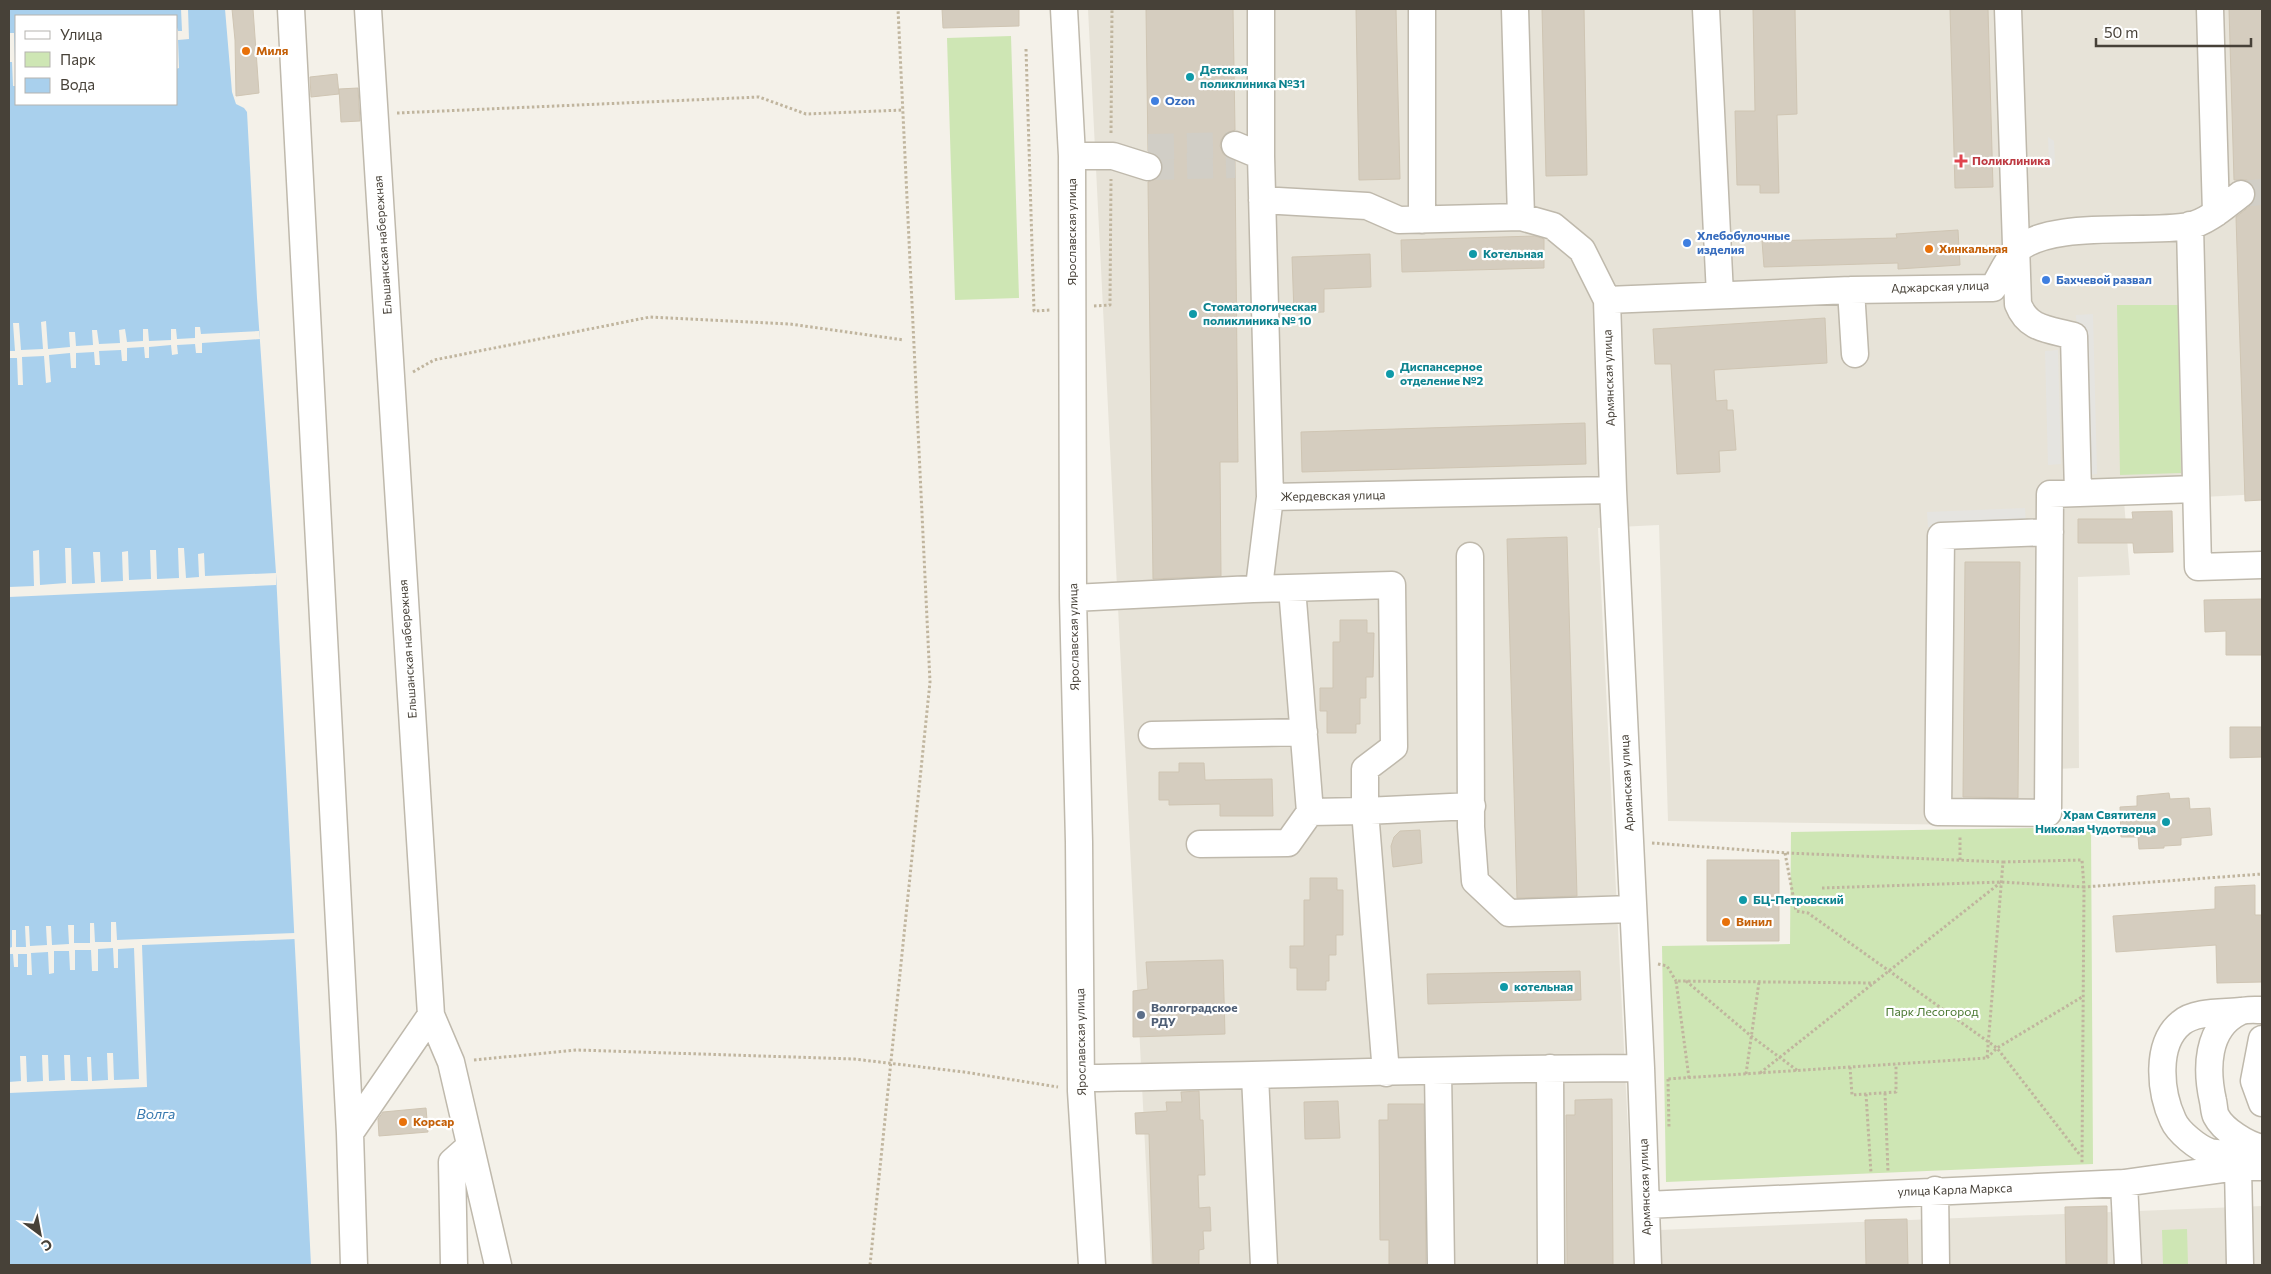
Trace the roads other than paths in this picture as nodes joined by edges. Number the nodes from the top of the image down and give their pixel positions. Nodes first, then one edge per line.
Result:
1 (291, 9) edge
2 (368, 9) edge
3 (1064, 9) edge
4 (1261, 9) edge
5 (1422, 9) edge
6 (1515, 9) edge
7 (1706, 9) edge
8 (2008, 9) edge
9 (2210, 9) edge
10 (1235, 155) tunnel mouth
11 (1072, 156) junction
12 (1260, 156) junction
13 (1148, 157) tunnel mouth
14 (2241, 194) tunnel mouth
15 (1262, 200) junction
16 (2216, 213) junction
17 (1521, 217) junction
18 (1422, 220) junction
19 (2190, 226) junction
20 (2015, 252) junction
21 (1850, 290) junction
22 (1720, 295) junction
23 (1607, 300) junction
24 (1855, 354) dead end
25 (2196, 489) junction
26 (1613, 490) junction
27 (2078, 493) junction
28 (1270, 497) junction
29 (2050, 532) junction
30 (1470, 556) dead end
31 (2262, 565) edge
32 (1292, 588) junction
33 (1253, 589) junction
34 (1073, 598) junction
35 (1304, 732) junction
36 (1152, 735) dead end
37 (1472, 806) junction
38 (1365, 810) junction
39 (1310, 812) junction
40 (1200, 844) dead end
41 (1633, 909) junction
42 (2251, 1011) edge
43 (431, 1015) junction
44 (2262, 1039) edge
45 (1550, 1068) junction
46 (1641, 1068) junction
47 (1438, 1071) junction
48 (1386, 1073) junction
49 (1255, 1076) junction
50 (1081, 1084) junction
51 (2262, 1103) edge
52 (350, 1133) junction
53 (470, 1146) junction
54 (2262, 1150) edge
55 (2250, 1167) edge
56 (2124, 1183) junction
57 (1935, 1190) junction
58 (1646, 1205) junction
59 (354, 1265) edge
60 (454, 1265) edge
61 (498, 1265) edge
62 (1092, 1265) edge
63 (1264, 1265) edge
64 (1441, 1265) edge
65 (1550, 1265) edge
66 (1648, 1265) edge
67 (1936, 1265) edge
68 (2128, 1265) edge
69 (2240, 1265) edge

1 - 52 street
2 - 43 street, Ельшанская набережная
3 - 11 street, Ярославская улица
4 - 12 street
5 - 18 street
6 - 17 street
7 - 22 street
8 - 20 street
9 - 16 street
10 - 12 street
11 - 13 street
11 - 34 street, Ярославская улица
12 - 15 street
14 - 16 street, Аджарская улица
15 - 18 street
15 - 28 street
16 - 19 street, Аджарская улица
17 - 18 street
17 - 23 street
19 - 20 street, Аджарская улица
19 - 25 street
20 - 21 street, Аджарская улица
20 - 27 street
21 - 22 street, Аджарская улица
21 - 24 street
22 - 23 street, Аджарская улица
23 - 26 street, Армянская улица
25 - 27 street
25 - 31 street
26 - 28 street, Жердевская улица
26 - 41 street, Армянская улица
27 - 29 street
28 - 33 street, Жердевская улица
29 - 29 street
30 - 37 street
32 - 33 street
32 - 35 street
32 - 38 street
33 - 34 street
34 - 50 street, Ярославская улица
35 - 36 street
35 - 39 street
37 - 38 street
37 - 41 street
38 - 39 street
38 - 48 street
39 - 40 street
41 - 46 street, Армянская улица
42 - 54 street
42 - 54 street
43 - 52 street
43 - 53 street, Ельшанская набережная
44 - 51 street
45 - 46 street
45 - 47 street
45 - 65 street
46 - 58 street, Армянская улица
47 - 48 street
47 - 64 street
48 - 49 street
49 - 50 street
49 - 63 street
50 - 62 street, Ярославская улица
52 - 59 street
53 - 60 street
53 - 61 street, Ельшанская набережная
55 - 56 street, улица Карла Маркса
55 - 69 street
56 - 57 street, улица Карла Маркса
56 - 68 street
57 - 58 street, улица Карла Маркса
57 - 67 street
58 - 66 street, Армянская улица

